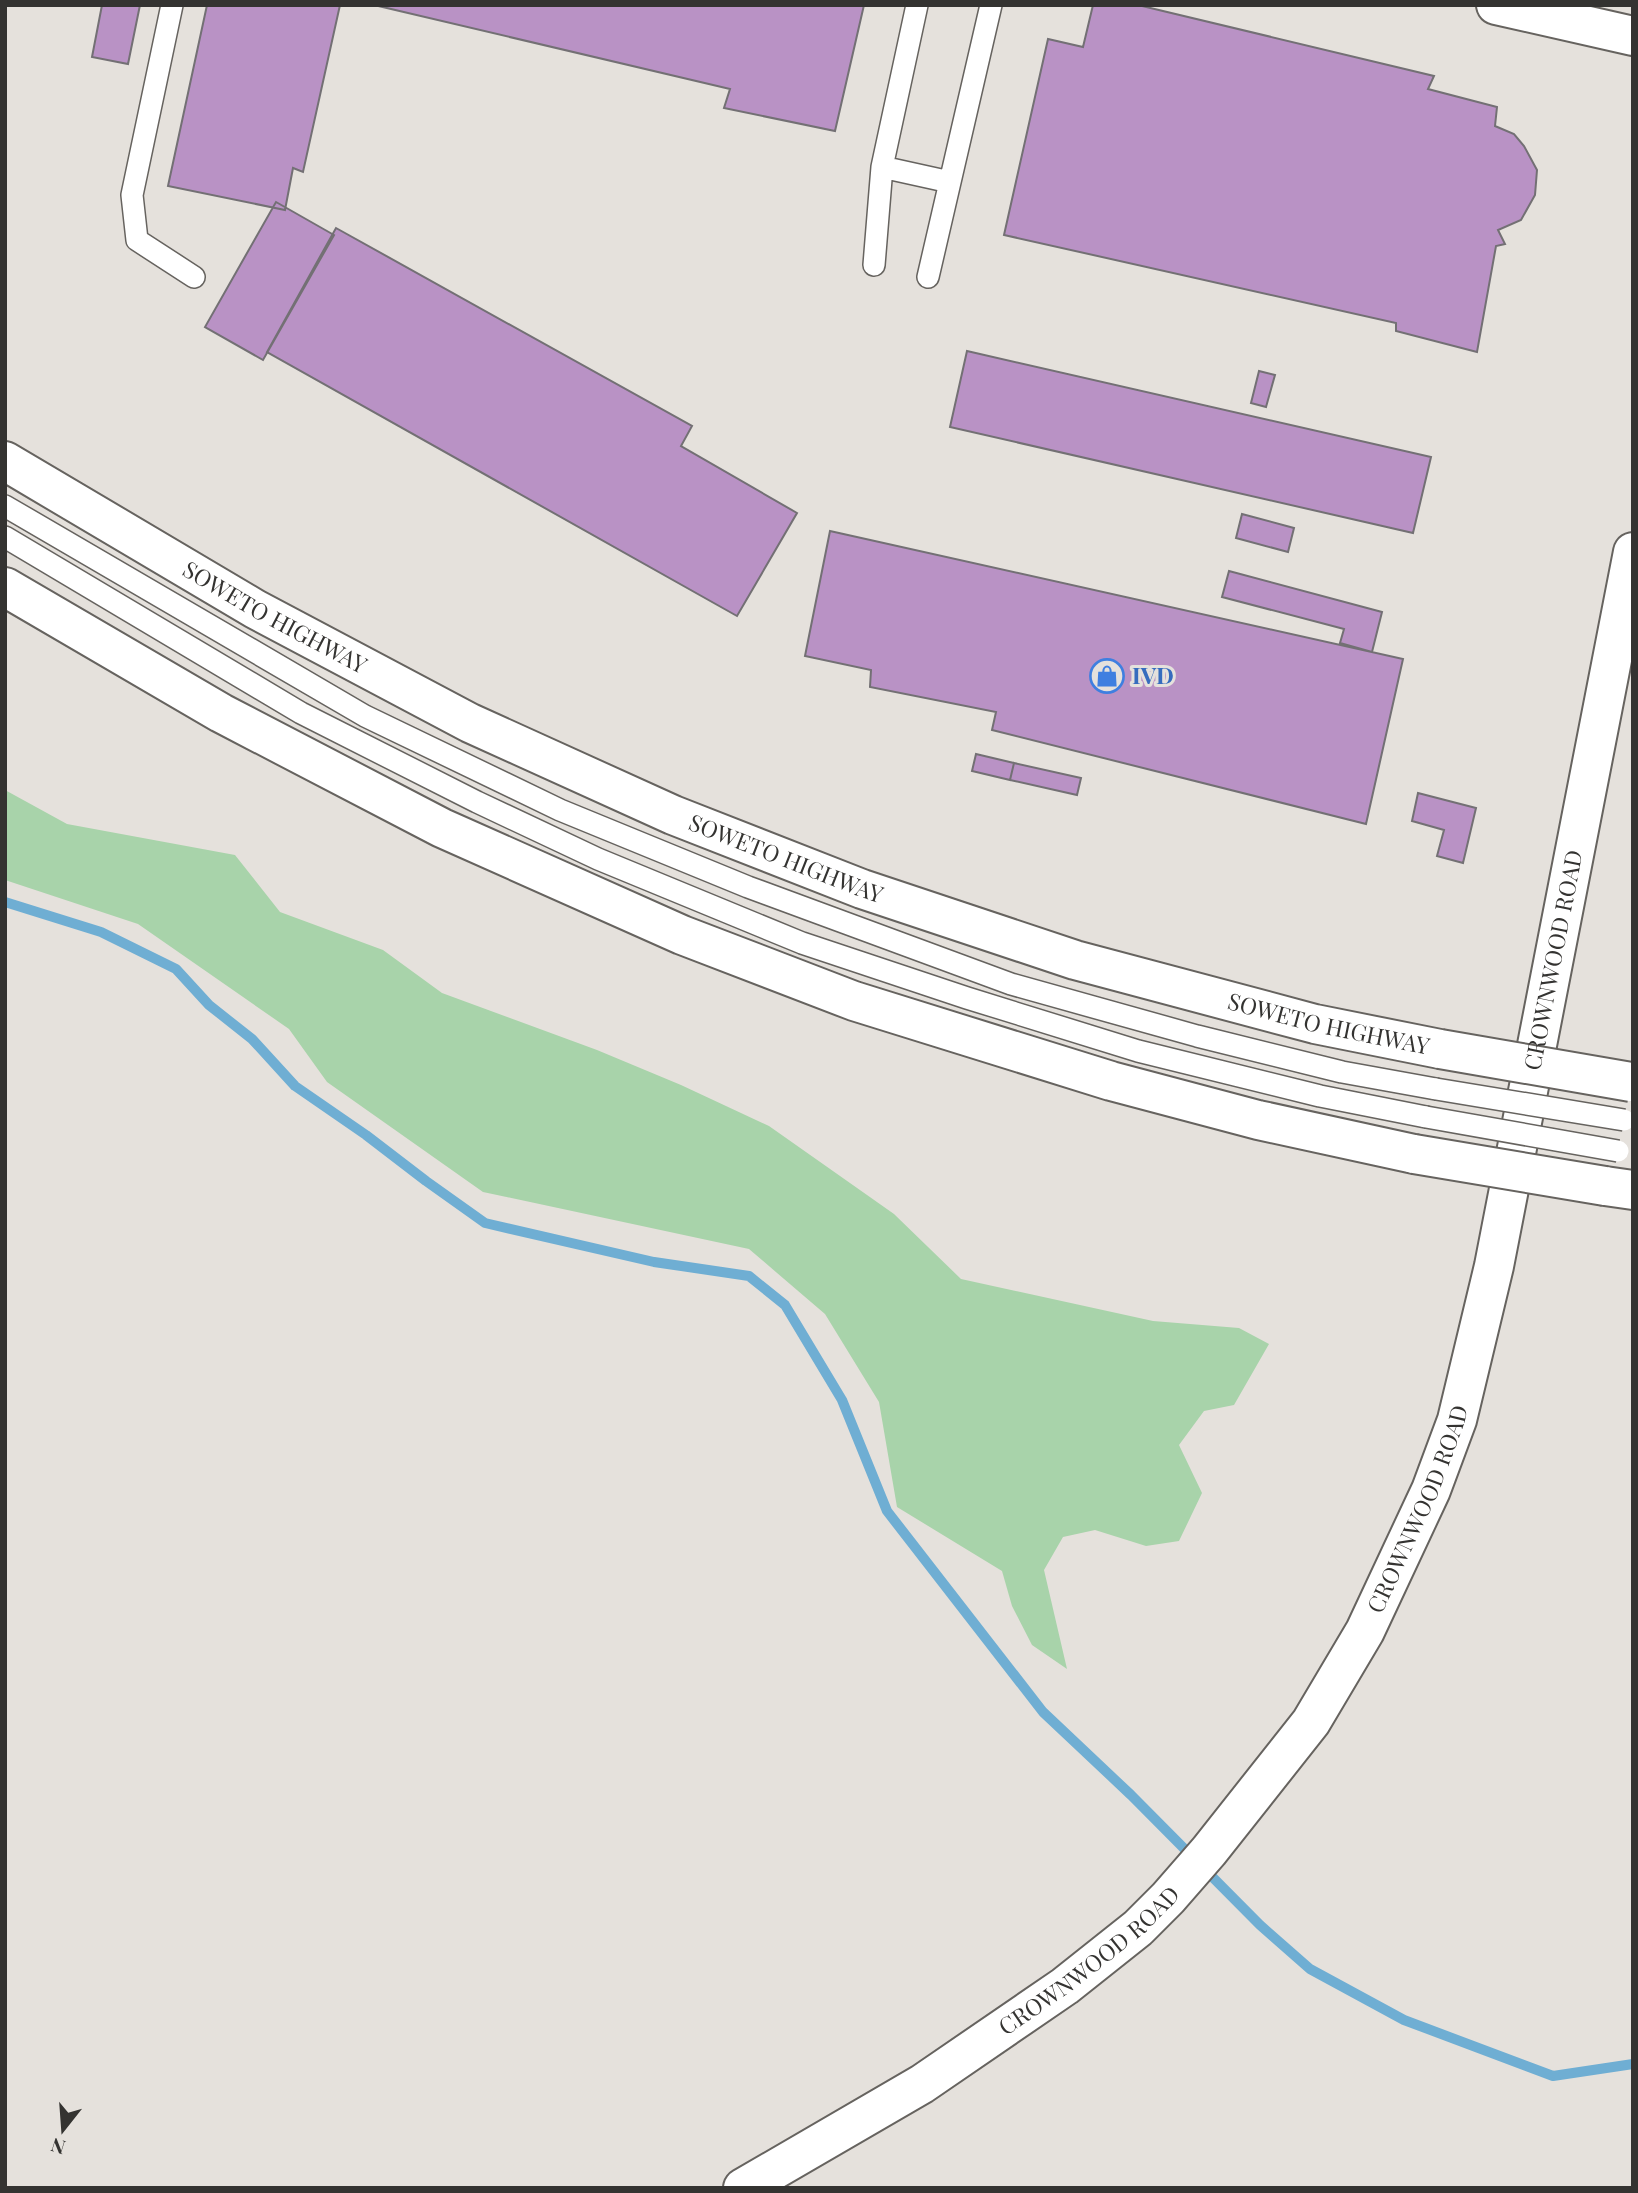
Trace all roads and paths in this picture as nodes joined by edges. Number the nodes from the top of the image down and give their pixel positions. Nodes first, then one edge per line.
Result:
1 (172, 5) edge
2 (917, 5) edge
3 (991, 5) edge
4 (1496, 5) edge
5 (1633, 36) edge
6 (882, 167) junction
7 (950, 182) junction
8 (874, 265) dead end
9 (928, 276) dead end
10 (194, 277) dead end
11 (5, 461) edge
12 (5, 506) edge
13 (5, 537) edge
14 (1633, 552) edge
15 (5, 587) edge
16 (1632, 1083) edge
17 (1628, 1121) edge
18 (1622, 1170) edge
19 (743, 2188) edge

1 - 10 lane
2 - 6 lane
3 - 7 lane
4 - 5 main road
6 - 7 lane
6 - 8 lane
7 - 9 lane
11 - 16 main road, SOWETO HIGHWAY, bridge
12 - 17 lane, SOWETO HIGHWAY, bridge
13 - 18 lane, bridge
14 - 19 main road, CROWNWOOD ROAD
15 - 18 main road, bridge

